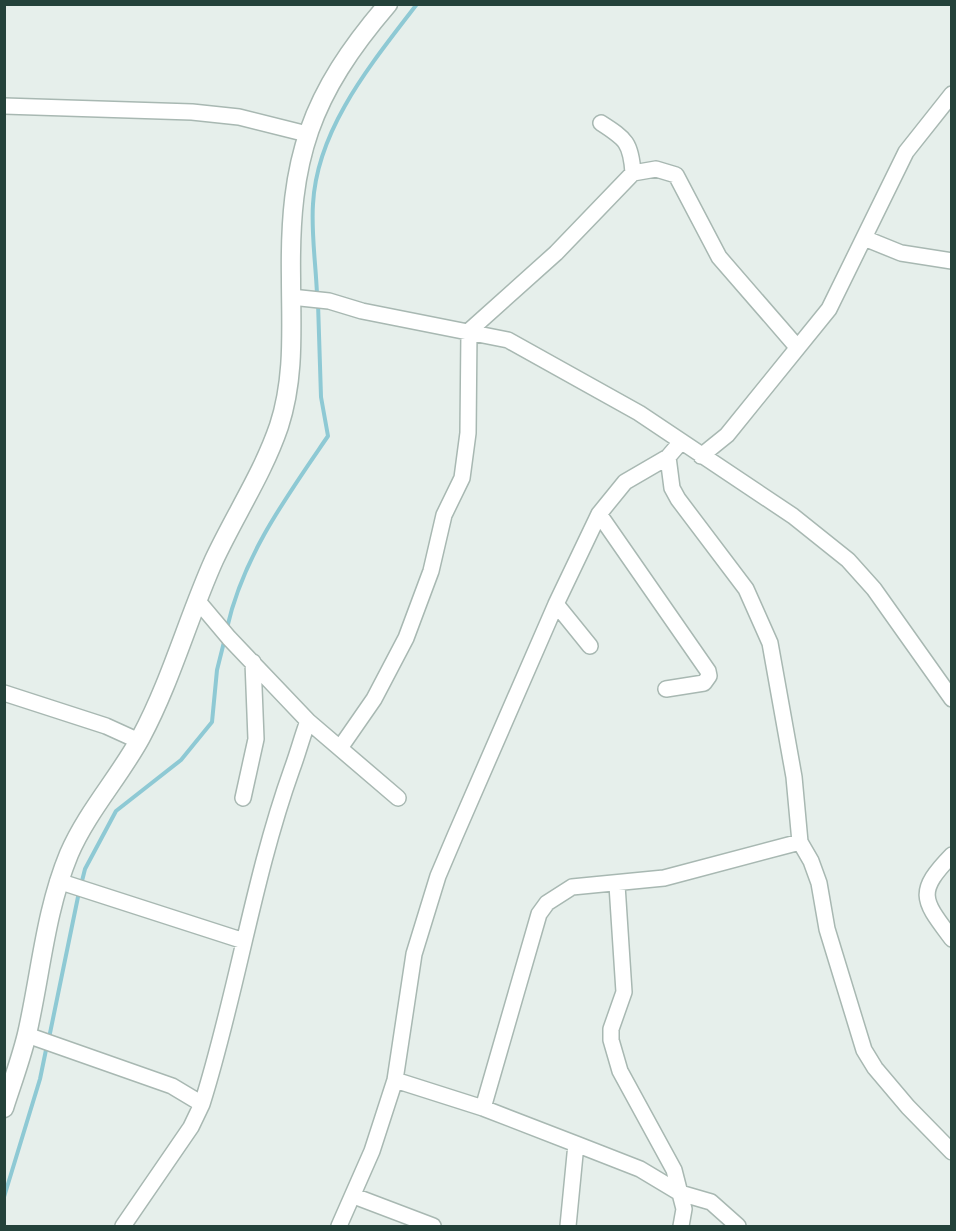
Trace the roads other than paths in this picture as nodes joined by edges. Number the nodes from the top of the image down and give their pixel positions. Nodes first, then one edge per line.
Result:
1 (388, 4) edge
2 (951, 94) edge
3 (4, 106) edge
4 (601, 123) dead end
5 (307, 134) junction
6 (633, 173) junction
7 (864, 238) junction
8 (951, 261) edge
9 (291, 297) junction
10 (469, 331) junction
11 (797, 347) junction
12 (680, 443) junction
13 (701, 456) junction
14 (668, 457) junction
15 (599, 514) junction
16 (197, 600) junction
17 (556, 604) junction
18 (590, 646) dead end
19 (253, 662) junction
20 (666, 689) dead end
21 (4, 693) edge
22 (951, 699) edge
23 (308, 721) junction
24 (139, 741) junction
25 (340, 748) junction
26 (243, 798) dead end
27 (398, 798) dead end
28 (800, 842) junction
29 (951, 855) edge
30 (66, 885) junction
31 (617, 885) junction
32 (951, 939) edge
33 (244, 941) junction
34 (27, 1035) junction
35 (395, 1080) junction
36 (202, 1104) junction
37 (4, 1108) edge
38 (483, 1108) junction
39 (576, 1144) junction
40 (951, 1152) edge
41 (680, 1193) junction
42 (354, 1196) junction
43 (123, 1227) edge
44 (339, 1227) edge
45 (433, 1227) edge
46 (568, 1227) edge
47 (681, 1227) edge
48 (738, 1227) edge

1 - 5 street
2 - 7 street
3 - 5 street
4 - 6 street
5 - 9 street
6 - 10 street
6 - 11 street
7 - 8 street
7 - 11 street
9 - 10 street
9 - 16 street
10 - 12 street
10 - 25 street
11 - 13 street
12 - 13 street
12 - 14 street
13 - 22 street
14 - 15 street
14 - 28 street
15 - 17 street
15 - 20 street
16 - 19 street
16 - 24 street
17 - 18 street
17 - 35 street
19 - 23 street
19 - 26 street
21 - 24 street
23 - 25 street
23 - 33 street
24 - 30 street
25 - 27 street
28 - 31 street
28 - 40 street
29 - 32 street
30 - 33 street
30 - 34 street
31 - 38 street
31 - 41 street
33 - 36 street
34 - 36 street
34 - 37 street
35 - 38 street
35 - 42 street
36 - 43 street
38 - 39 street
39 - 41 street
39 - 46 street
41 - 47 street
41 - 48 street
42 - 44 street
42 - 45 street

